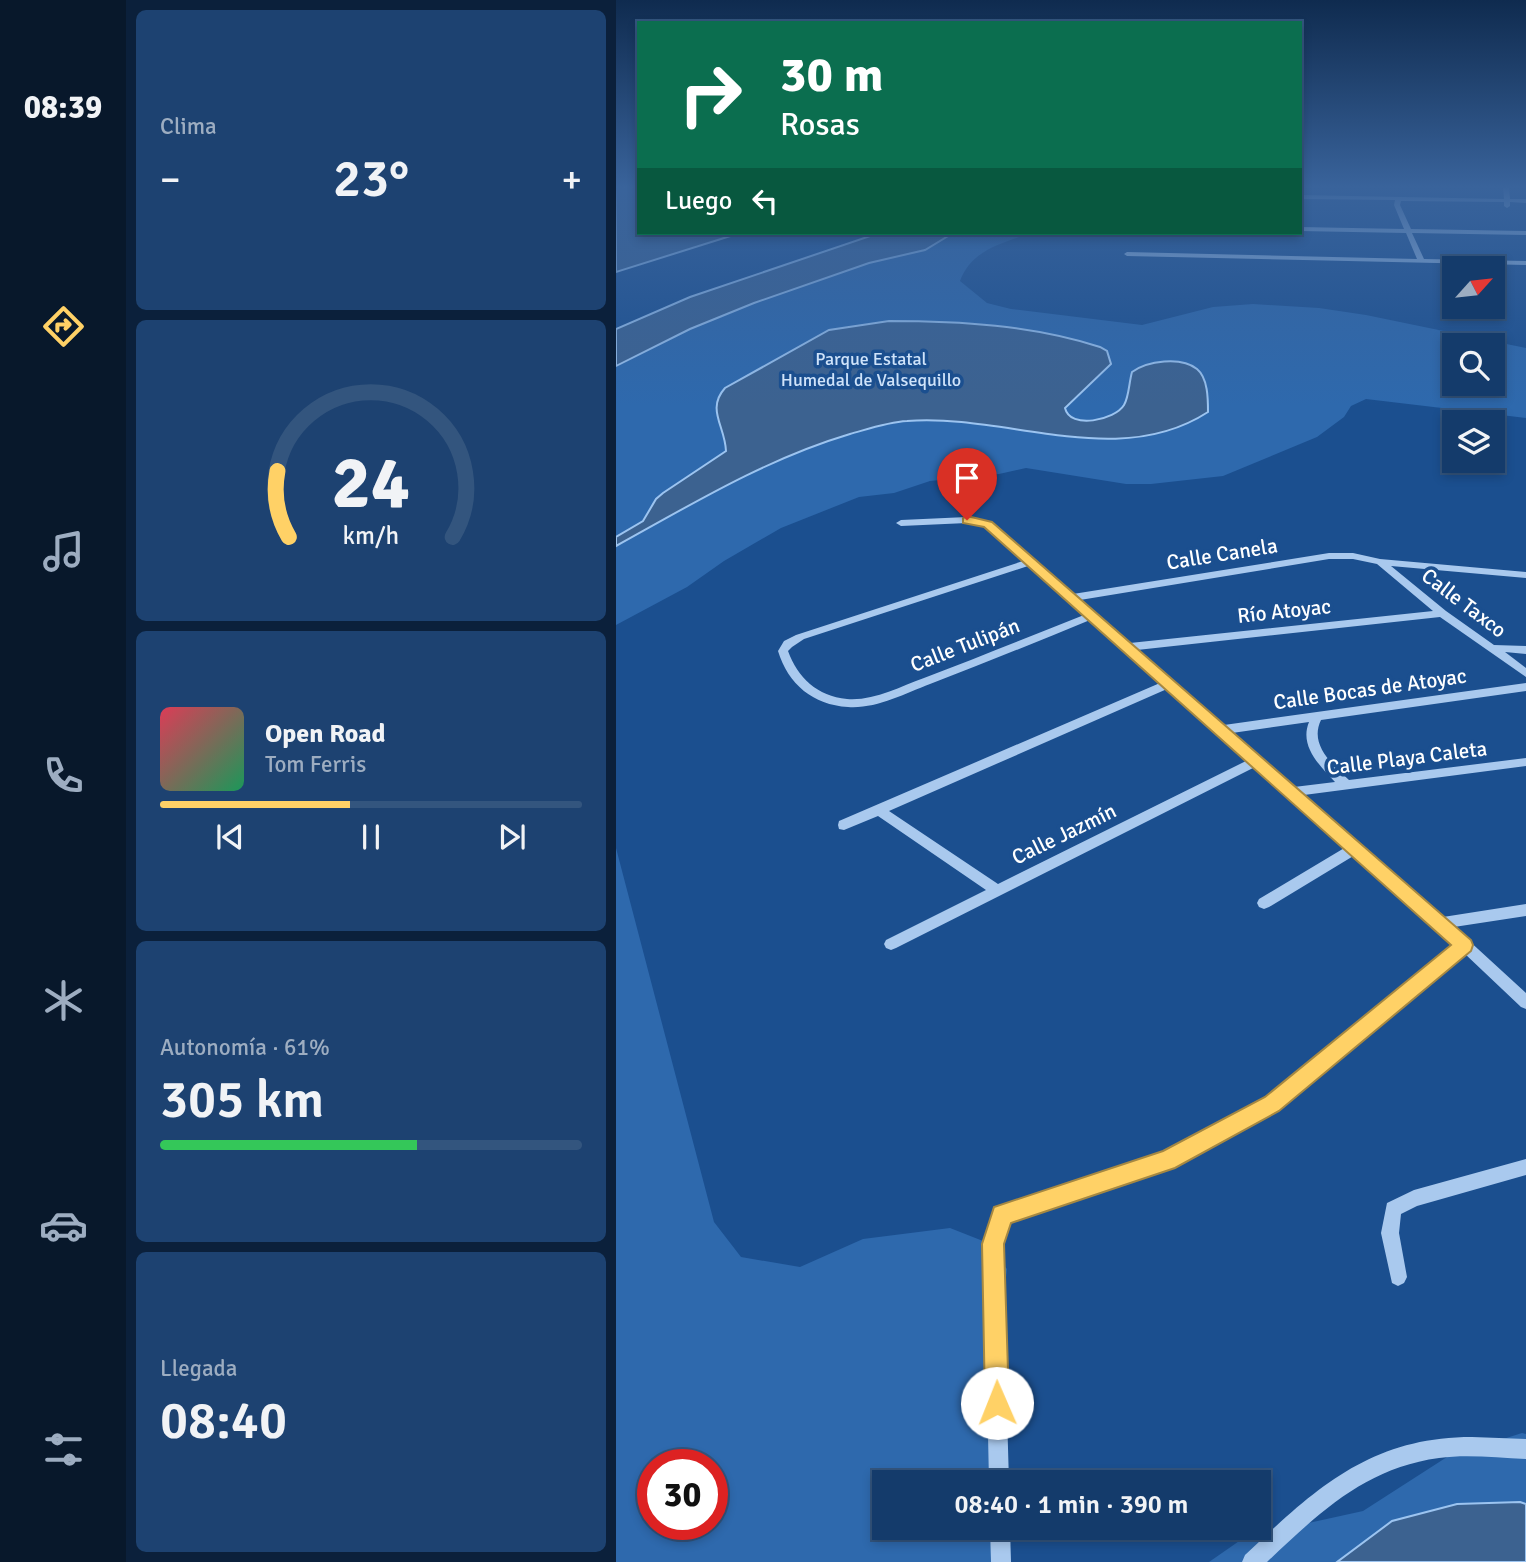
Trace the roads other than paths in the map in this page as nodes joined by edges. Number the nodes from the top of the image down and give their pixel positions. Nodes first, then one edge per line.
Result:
1 (1416, 260) edge
2 (1421, 260) joint
3 (1526, 263) edge
4 (901, 523) dead end
5 (1029, 562) junction
6 (1380, 562) junction
7 (1526, 575) edge
8 (1070, 598) junction
9 (1442, 613) junction
10 (1091, 616) junction
11 (1129, 647) junction
12 (1491, 648) junction
13 (1526, 650) edge
14 (1526, 673) edge
15 (1167, 684) junction
16 (1526, 687) edge
17 (1317, 716) junction
18 (1220, 730) junction
19 (1255, 762) junction
20 (1526, 762) edge
21 (1346, 785) junction
22 (1293, 792) junction
23 (880, 810) junction
24 (844, 825) dead end
25 (1356, 848) junction
26 (997, 891) junction
27 (1264, 903) dead end
28 (1526, 910) edge
29 (1441, 923) junction
30 (891, 944) dead end
31 (1464, 945) junction
32 (1526, 1002) edge
33 (1526, 1167) edge
34 (1398, 1276) dead end
35 (1526, 1449) edge
36 (999, 1470) edge
37 (1000, 1540) edge
38 (1001, 1562) edge
39 (1252, 1562) edge

1 - 2 street
2 - 3 street
4 - 5 street
5 - 8 street
5 - 10 street, Calle Tulipán
6 - 7 street
6 - 8 street, Calle Canela
6 - 9 street, Calle Taxco
8 - 10 street
9 - 11 street, Río Atoyac
9 - 12 street, Calle Taxco
10 - 11 street
11 - 15 street
12 - 13 street
12 - 14 street, Calle Taxco
15 - 18 street
15 - 23 street
16 - 17 street, Calle Bocas de Atoyac
17 - 18 street, Calle Bocas de Atoyac
17 - 21 street
18 - 19 street
19 - 22 street
19 - 26 street, Calle Jazmín
20 - 21 street, Calle Playa Caleta
21 - 22 street, Calle Playa Caleta
22 - 25 street
23 - 24 street
23 - 26 street
25 - 27 street
25 - 29 street
26 - 30 street, Calle Jazmín
28 - 29 street
29 - 31 street
31 - 32 street
31 - 36 street
33 - 34 street
35 - 39 street
37 - 38 street

